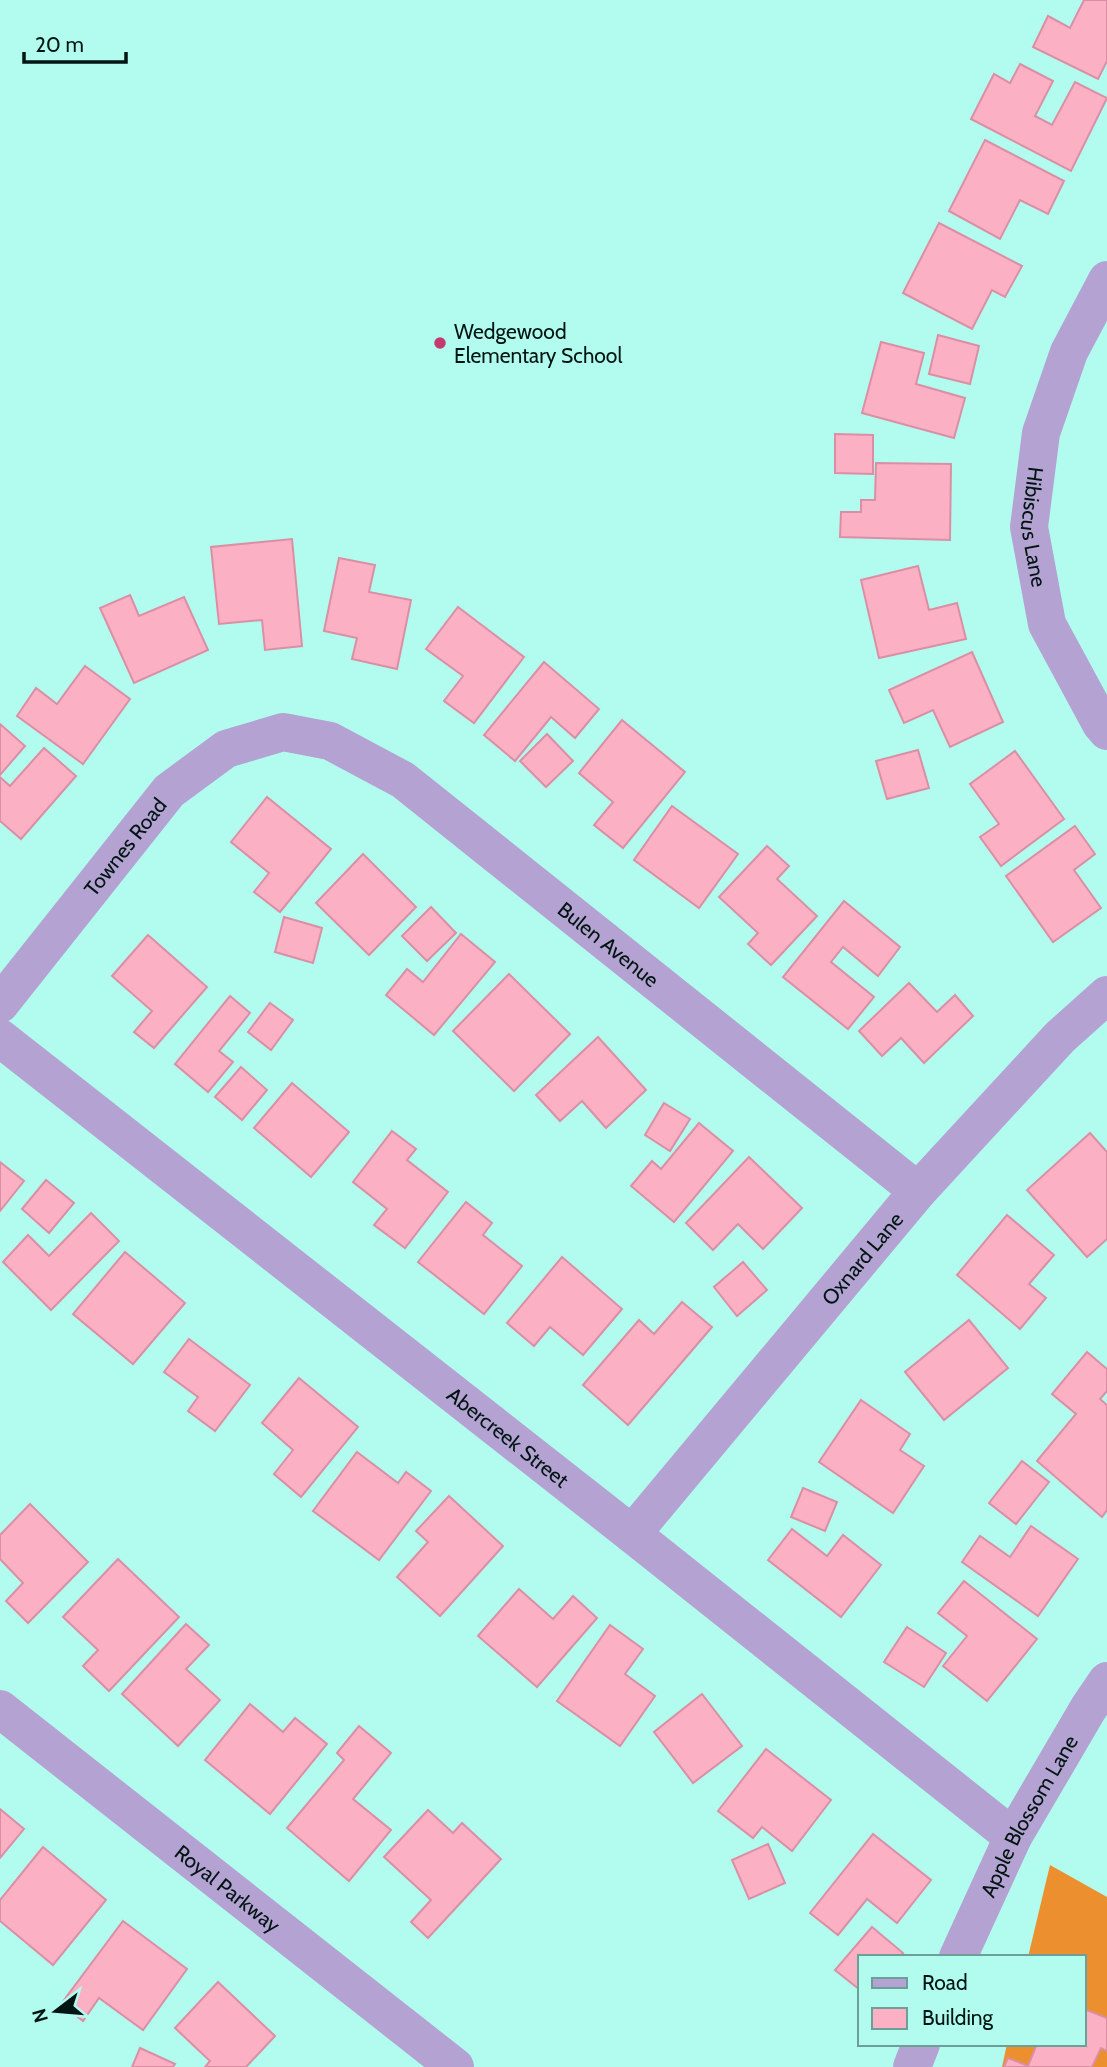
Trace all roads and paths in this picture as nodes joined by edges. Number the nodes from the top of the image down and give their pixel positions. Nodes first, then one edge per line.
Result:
1 (1107, 280) edge
2 (1107, 731) edge
3 (283, 732) joint
4 (1107, 995) edge
5 (0, 1004) edge
6 (0, 1038) edge
7 (918, 1191) junction
8 (632, 1534) junction
9 (1107, 1681) edge
10 (0, 1709) edge
11 (1013, 1837) junction
12 (959, 1955) edge
13 (920, 2046) edge
14 (456, 2067) edge
15 (912, 2067) edge

1 - 2 street, Hibiscus Lane
3 - 5 street, Townes Road
3 - 7 street, Bulen Avenue
4 - 7 street, Oxnard Lane
6 - 8 street, Abercreek Street
7 - 8 street, Oxnard Lane
8 - 11 street, Abercreek Street
9 - 11 street, Apple Blossom Lane
10 - 14 street, Royal Parkway
11 - 12 street, Apple Blossom Lane
13 - 15 street

